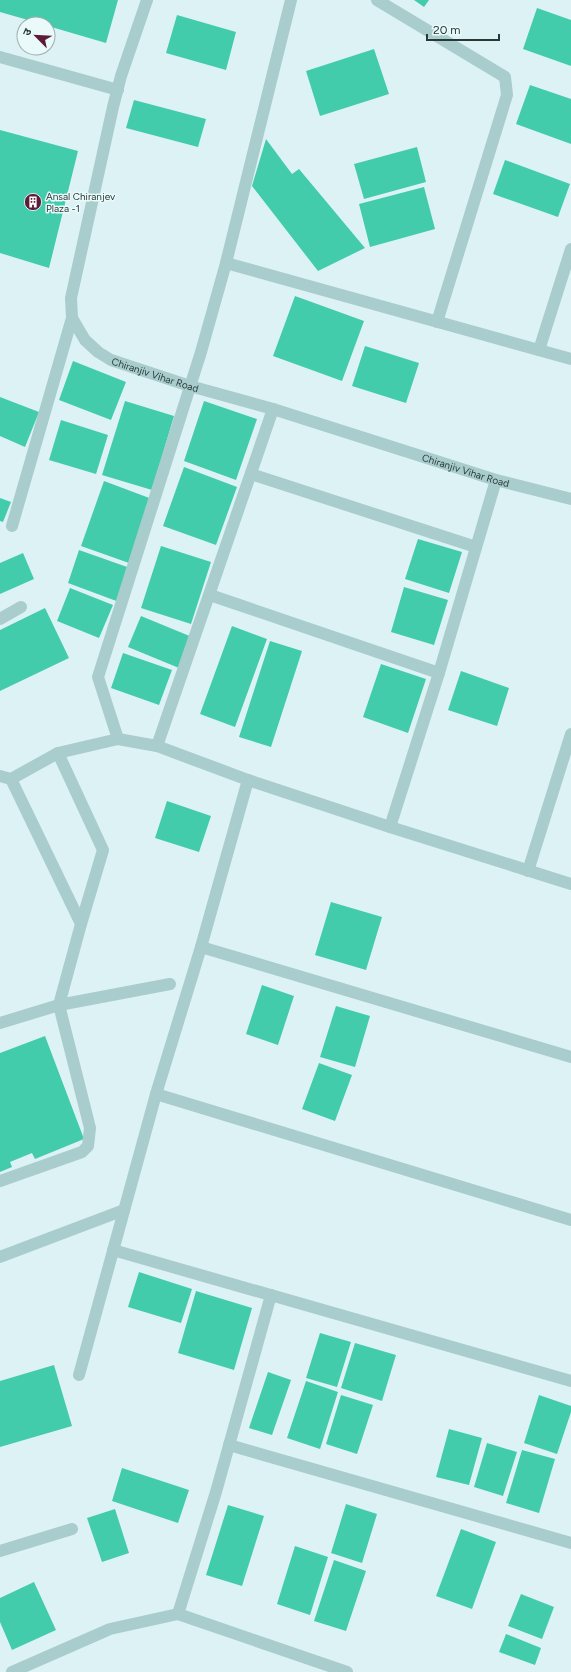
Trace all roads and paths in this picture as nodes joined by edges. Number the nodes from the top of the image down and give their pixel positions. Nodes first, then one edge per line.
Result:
1 (147, 0) edge
2 (291, 0) edge
3 (377, 0) edge
4 (0, 57) edge
5 (118, 90) junction
6 (571, 249) edge
7 (226, 263) junction
8 (72, 318) junction
9 (437, 322) junction
10 (539, 350) junction
11 (571, 359) edge
12 (190, 386) junction
13 (272, 409) junction
14 (251, 474) junction
15 (496, 480) junction
16 (571, 499) edge
17 (12, 526) dead end
18 (476, 547) junction
19 (210, 595) junction
20 (21, 607) dead end
21 (0, 619) edge
22 (439, 673) junction
23 (571, 734) edge
24 (118, 739) junction
25 (157, 746) junction
26 (58, 754) junction
27 (6, 777) edge
28 (248, 780) junction
29 (390, 827) junction
30 (528, 871) junction
31 (571, 884) edge
32 (81, 924) junction
33 (201, 948) junction
34 (170, 984) dead end
35 (59, 1005) junction
36 (0, 1023) edge
37 (571, 1056) edge
38 (156, 1094) junction
39 (0, 1181) edge
40 (124, 1210) junction
41 (571, 1220) edge
42 (113, 1250) junction
43 (0, 1257) edge
44 (271, 1295) junction
45 (79, 1375) dead end
46 (571, 1381) edge
47 (229, 1444) junction
48 (72, 1529) dead end
49 (571, 1543) edge
50 (0, 1551) edge
51 (178, 1614) junction
52 (12, 1672) edge
53 (347, 1672) edge

1 - 5 street, Chiranjiv Vihar Road
2 - 7 street
3 - 9 street
4 - 5 street
5 - 8 street, Chiranjiv Vihar Road
6 - 10 street
7 - 9 street
7 - 12 street
8 - 12 street, Chiranjiv Vihar Road
8 - 17 street
9 - 10 street
10 - 11 street
12 - 13 street, Chiranjiv Vihar Road
12 - 24 street
13 - 14 street
13 - 15 street, Chiranjiv Vihar Road
14 - 18 street
14 - 19 street
15 - 16 street, Chiranjiv Vihar Road
15 - 18 street
18 - 22 street
19 - 22 street
19 - 25 street
20 - 21 street
22 - 29 street
23 - 30 street
24 - 25 street
24 - 26 street
25 - 28 street
26 - 27 street
26 - 32 street
27 - 32 street
28 - 29 street
28 - 33 street
29 - 30 street
30 - 31 street
32 - 35 street
33 - 37 street
33 - 38 street
34 - 35 street
35 - 36 street
35 - 39 street
38 - 40 street
38 - 41 street
40 - 42 street
40 - 43 street
42 - 44 street
42 - 45 street
44 - 46 street
44 - 47 street
47 - 49 street
47 - 51 street
48 - 50 street
51 - 52 street
51 - 53 street

